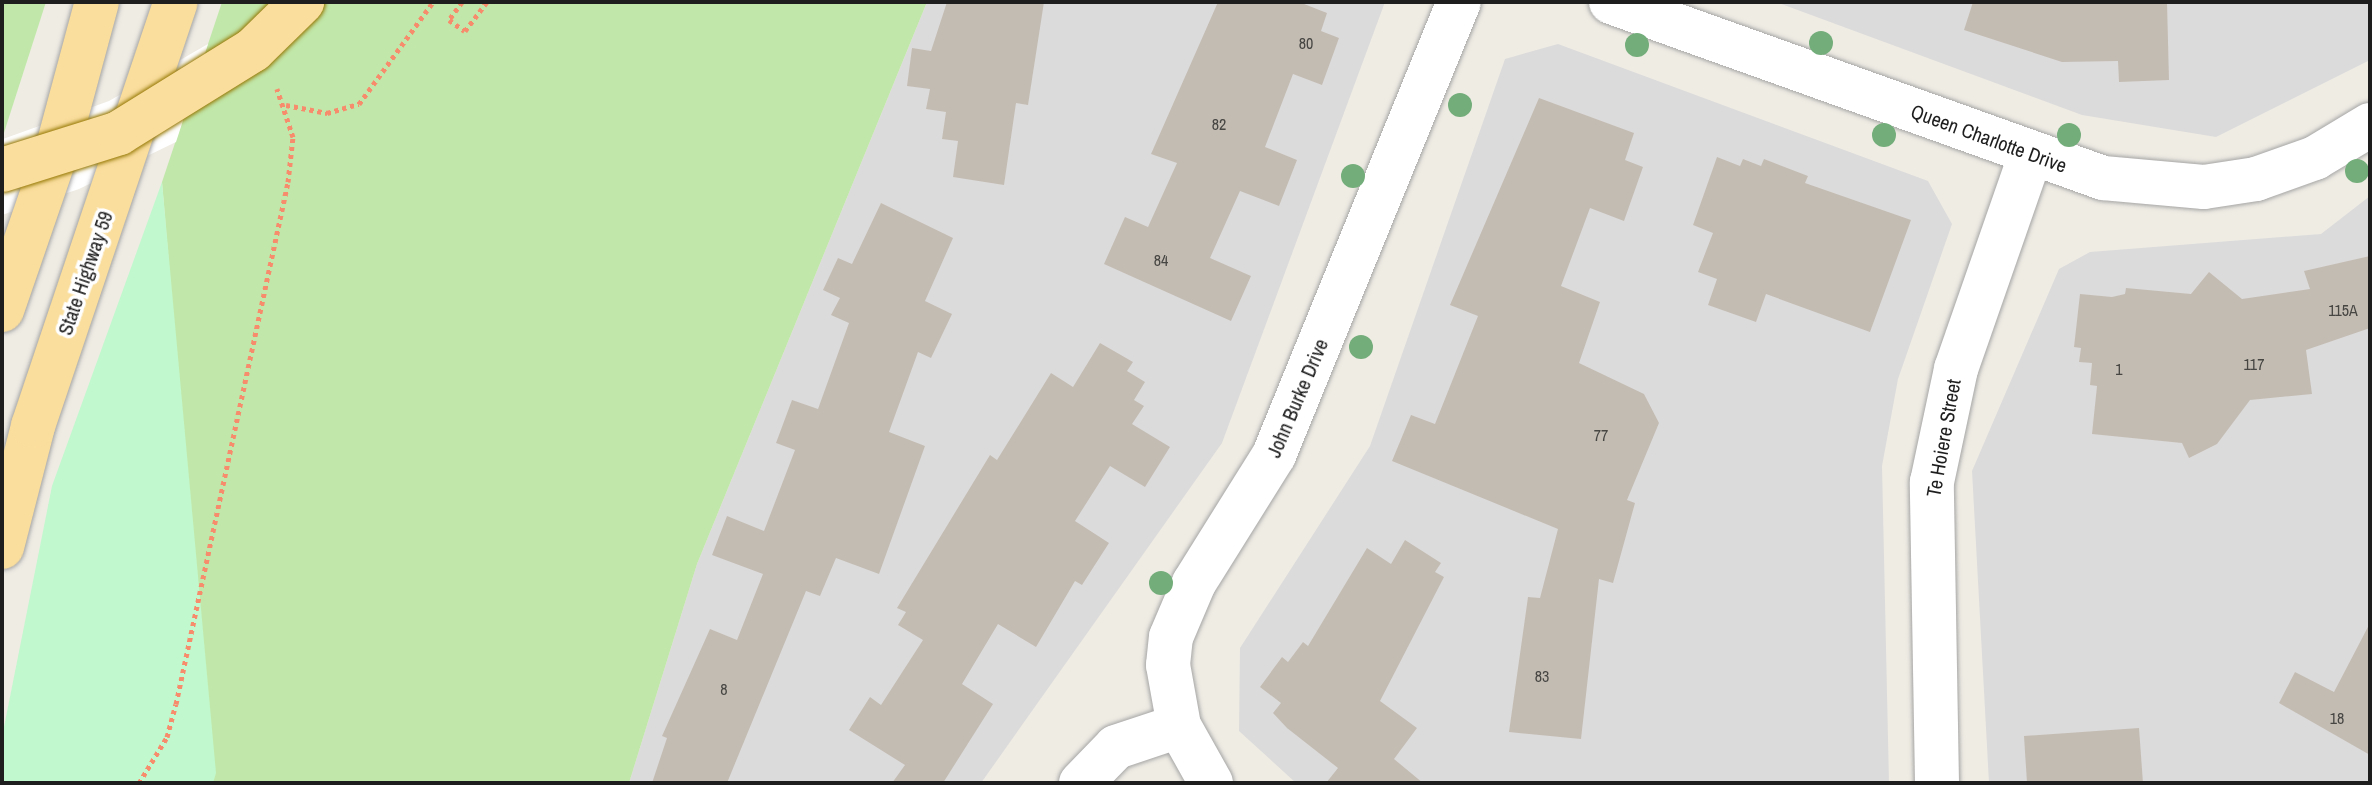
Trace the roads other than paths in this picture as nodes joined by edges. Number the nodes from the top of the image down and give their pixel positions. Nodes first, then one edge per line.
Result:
1 (97, 2) edge
2 (176, 2) edge
3 (302, 2) edge
4 (1459, 2) edge
5 (1611, 2) edge
6 (2370, 125) edge
7 (2031, 154) junction
8 (2, 170) edge
9 (2, 310) edge
10 (2, 547) edge
11 (1179, 726) junction
12 (1081, 783) edge
13 (1211, 783) edge
14 (1937, 783) edge

1 - 9 main road
2 - 10 main road, State Highway 59
3 - 8 main road, bridge
4 - 11 street, John Burke Drive
5 - 7 street, Queen Charlotte Drive
6 - 7 street, Queen Charlotte Drive
7 - 14 street, Te Hoiere Street
11 - 12 street
11 - 13 street, John Burke Drive

